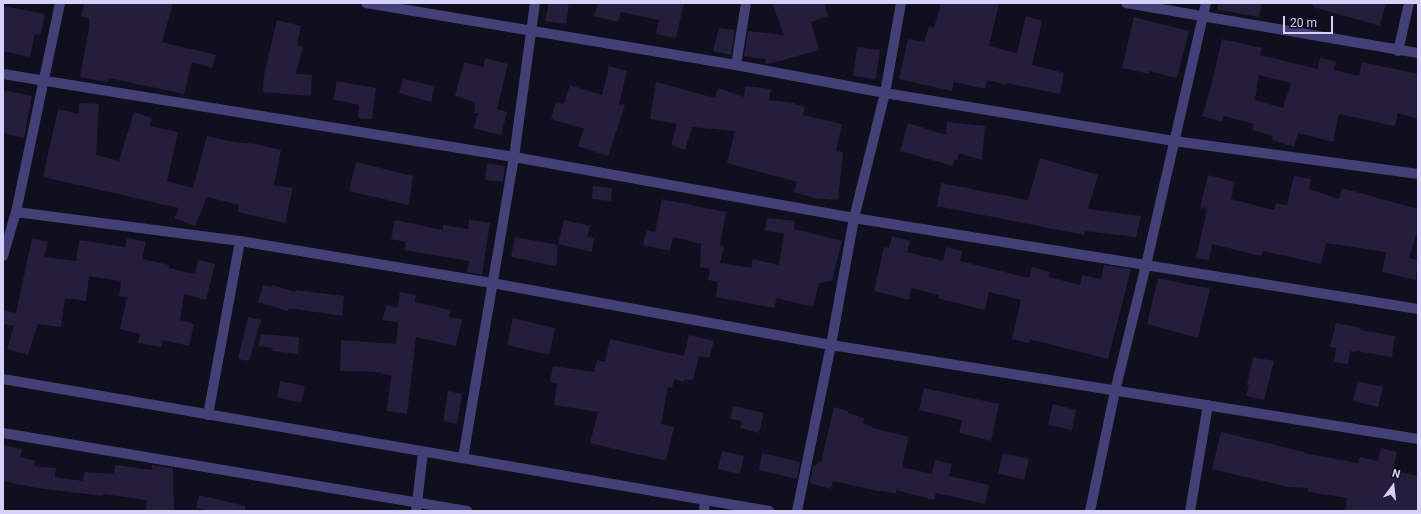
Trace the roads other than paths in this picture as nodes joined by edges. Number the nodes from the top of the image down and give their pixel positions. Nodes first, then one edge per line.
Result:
1 (60, 3) edge
2 (366, 3) edge
3 (535, 3) edge
4 (746, 3) edge
5 (901, 3) edge
6 (1126, 3) edge
7 (1206, 3) edge
8 (1409, 3) edge
9 (1202, 16) junction
10 (531, 30) junction
11 (1398, 50) junction
12 (1418, 53) edge
13 (736, 65) junction
14 (3, 74) edge
15 (45, 82) junction
16 (885, 93) junction
17 (1174, 141) junction
18 (514, 157) junction
19 (1418, 174) edge
20 (16, 212) junction
21 (854, 218) junction
22 (240, 241) junction
23 (4, 252) edge
24 (1146, 265) junction
25 (492, 283) junction
26 (1418, 309) edge
27 (831, 345) junction
28 (3, 379) edge
29 (1115, 392) junction
30 (1208, 405) junction
31 (208, 415) junction
32 (3, 433) edge
33 (1418, 439) edge
34 (423, 452) junction
35 (464, 458) junction
36 (705, 500) junction
37 (417, 507) edge
38 (467, 511) edge
39 (704, 511) edge
40 (769, 511) edge
41 (797, 511) edge
42 (1090, 511) edge
43 (1190, 511) edge

1 - 15 street
2 - 10 street
3 - 10 street
4 - 13 street
5 - 16 street
6 - 9 street
7 - 9 street
8 - 11 street
9 - 11 street
9 - 17 street
10 - 13 street
10 - 18 street
11 - 12 street
13 - 16 street
14 - 15 street
15 - 18 street
15 - 20 street
16 - 17 street
16 - 21 street
17 - 19 street
17 - 24 street
18 - 21 street
18 - 25 street
20 - 22 street
20 - 23 street
21 - 24 street
21 - 27 street
22 - 25 street
22 - 31 street
24 - 26 street
24 - 29 street
25 - 27 street
25 - 35 street
27 - 29 street
27 - 41 street
28 - 31 street
29 - 30 street
29 - 42 street
30 - 33 street
30 - 43 street
31 - 34 street
32 - 37 street
34 - 35 street
34 - 37 street
35 - 36 street
36 - 39 street
36 - 40 street
37 - 38 street

